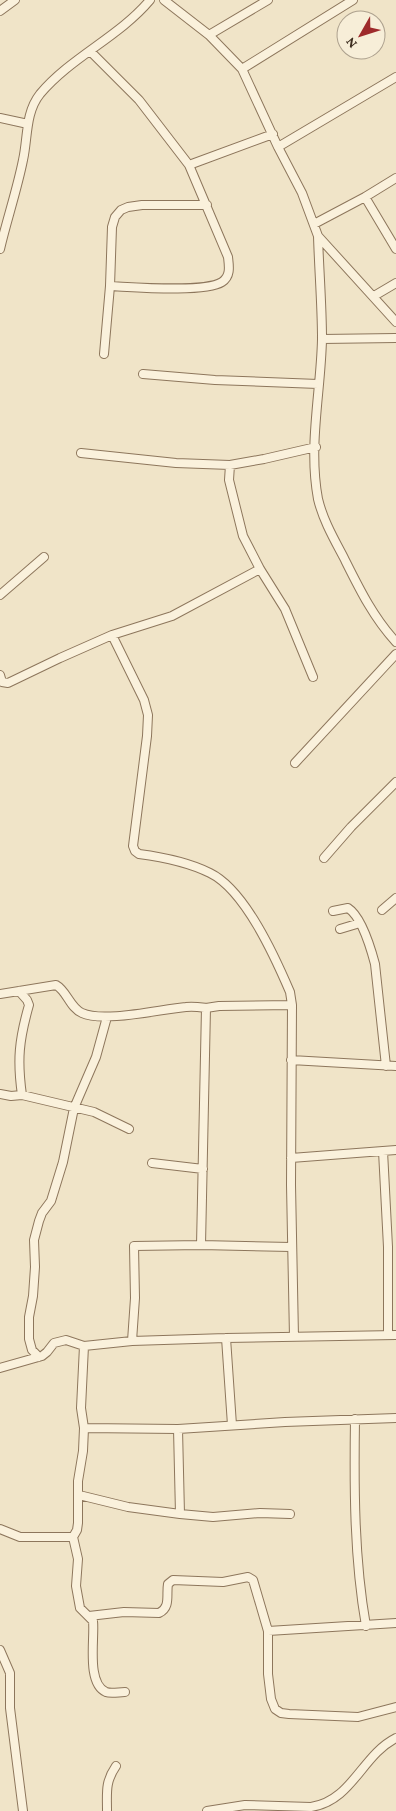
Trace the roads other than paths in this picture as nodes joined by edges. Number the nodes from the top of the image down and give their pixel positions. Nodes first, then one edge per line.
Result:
1 (15, 0) edge
2 (150, 0) edge
3 (164, 0) edge
4 (268, 0) edge
5 (353, 0) edge
6 (0, 11) edge
7 (209, 35) junction
8 (90, 51) junction
9 (242, 68) junction
10 (396, 77) edge
11 (0, 118) edge
12 (28, 124) junction
13 (272, 134) junction
14 (278, 147) junction
15 (189, 165) junction
16 (396, 178) edge
17 (365, 198) junction
18 (207, 205) junction
19 (314, 224) junction
20 (318, 236) junction
21 (0, 248) edge
22 (396, 249) edge
23 (396, 283) edge
24 (110, 286) junction
25 (374, 296) junction
26 (396, 322) edge
27 (396, 338) edge
28 (322, 339) junction
29 (104, 354) dead end
30 (143, 374) dead end
31 (318, 384) junction
32 (316, 447) junction
33 (81, 453) dead end
34 (230, 465) junction
35 (44, 557) dead end
36 (260, 569) junction
37 (0, 596) edge
38 (112, 635) junction
39 (396, 642) edge
40 (396, 654) edge
41 (0, 675) edge
42 (313, 677) dead end
43 (295, 764) dead end
44 (396, 782) edge
45 (324, 858) dead end
46 (396, 898) edge
47 (382, 910) dead end
48 (333, 911) dead end
49 (360, 923) junction
50 (340, 929) dead end
51 (19, 991) junction
52 (0, 994) edge
53 (292, 1005) junction
54 (206, 1008) junction
55 (107, 1017) junction
56 (291, 1060) junction
57 (386, 1066) junction
58 (396, 1066) edge
59 (0, 1094) edge
60 (22, 1095) junction
61 (74, 1108) junction
62 (129, 1129) dead end
63 (396, 1150) edge
64 (384, 1151) junction
65 (291, 1158) junction
66 (152, 1163) dead end
67 (202, 1169) junction
68 (201, 1245) junction
69 (291, 1247) junction
70 (392, 1335) edge
71 (294, 1337) junction
72 (226, 1338) junction
73 (132, 1341) junction
74 (84, 1346) junction
75 (39, 1357) junction
76 (0, 1368) edge
77 (396, 1418) edge
78 (355, 1419) junction
79 (232, 1425) junction
80 (84, 1428) junction
81 (178, 1429) junction
82 (79, 1495) junction
83 (180, 1514) junction
84 (290, 1514) dead end
85 (0, 1529) edge
86 (73, 1537) junction
87 (89, 1616) junction
88 (396, 1623) edge
89 (366, 1626) junction
90 (268, 1631) junction
91 (0, 1650) edge
92 (4, 1663) junction
93 (0, 1673) edge
94 (125, 1692) dead end
95 (396, 1707) edge
96 (396, 1738) edge
97 (116, 1766) dead end
98 (311, 1809) edge
99 (23, 1811) edge
100 (107, 1811) edge
101 (207, 1811) edge

1 - 6 street
2 - 8 street
3 - 7 street
4 - 7 street
5 - 9 street
7 - 9 street
8 - 12 street
8 - 15 street
9 - 13 street
10 - 14 street
11 - 12 street
12 - 21 street
13 - 14 street
13 - 15 street
14 - 19 street
15 - 18 street
16 - 17 street
17 - 19 street
17 - 22 street
18 - 24 street
18 - 24 street
19 - 20 street
20 - 25 street
20 - 28 street
23 - 25 street
24 - 29 street
25 - 26 street
27 - 28 street
28 - 31 street
30 - 31 street
31 - 32 street
32 - 34 street
32 - 39 street
33 - 34 street
34 - 36 street
35 - 37 street
36 - 38 street
36 - 42 street
38 - 41 street
38 - 53 street
40 - 43 street
44 - 45 street
46 - 47 street
48 - 49 street
49 - 50 street
49 - 57 street
51 - 52 street
51 - 55 street
51 - 60 street
53 - 54 street
53 - 56 street
54 - 55 street
54 - 67 street
55 - 61 street
56 - 57 street
56 - 65 street
57 - 58 street
59 - 60 street
60 - 61 street
61 - 62 street
61 - 75 street
63 - 64 street
64 - 65 street
64 - 70 street
65 - 69 street
66 - 67 street
67 - 68 street
68 - 69 street
68 - 73 street
69 - 71 street
70 - 71 street
71 - 72 street
72 - 73 street
72 - 79 street
73 - 74 street
74 - 75 street
74 - 80 street
75 - 76 street
77 - 78 street
78 - 79 street
78 - 89 street
79 - 81 street
80 - 81 street
80 - 82 street
81 - 83 street
82 - 83 street
82 - 86 street
83 - 84 street
85 - 86 street
86 - 87 street
87 - 90 street
87 - 94 street
88 - 89 street
89 - 90 street
90 - 95 street
91 - 92 street
92 - 93 street
92 - 99 street
96 - 98 street
97 - 100 street
98 - 101 street

